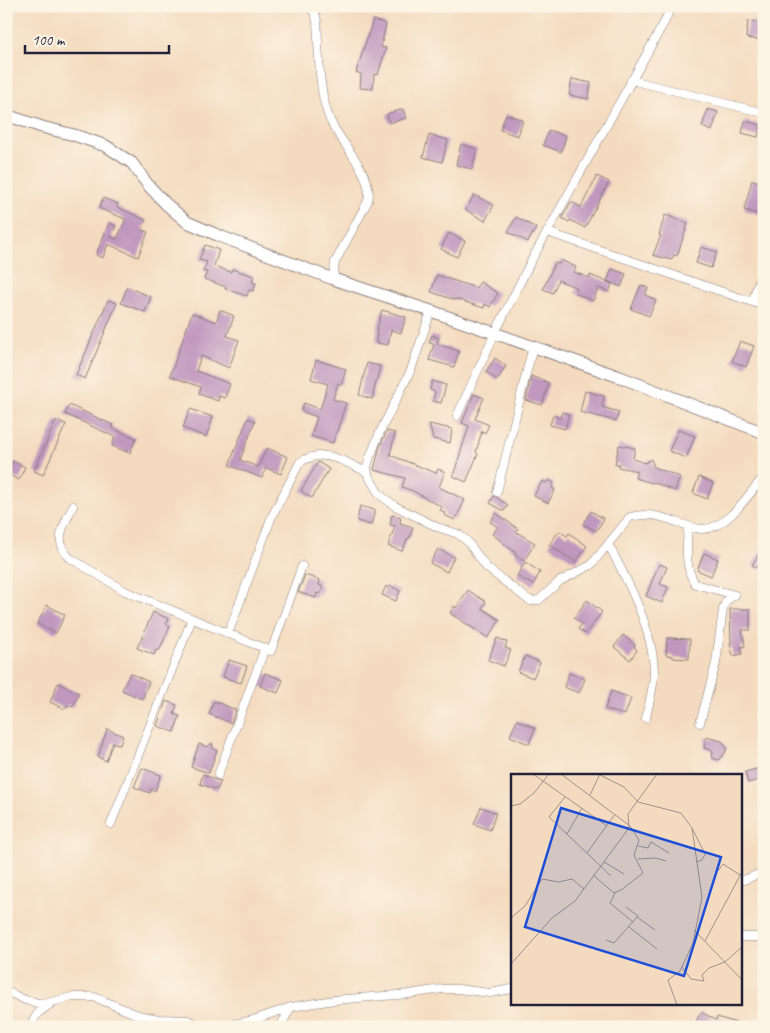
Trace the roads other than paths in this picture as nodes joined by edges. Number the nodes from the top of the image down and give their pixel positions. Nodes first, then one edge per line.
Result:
1 (308, 6) edge
2 (671, 6) edge
3 (631, 80) junction
4 (764, 113) edge
5 (6, 115) edge
6 (547, 232) junction
7 (764, 266) edge
8 (332, 279) junction
9 (752, 302) junction
10 (764, 306) edge
11 (431, 311) junction
12 (495, 333) junction
13 (533, 346) junction
14 (458, 416) dead end
15 (764, 433) edge
16 (368, 472) junction
17 (764, 476) edge
18 (497, 492) dead end
19 (73, 506) dead end
20 (688, 526) junction
21 (608, 544) junction
22 (302, 566) dead end
23 (192, 619) junction
24 (228, 634) junction
25 (265, 648) junction
26 (646, 718) dead end
27 (700, 723) dead end
28 (218, 775) dead end
29 (111, 824) dead end
30 (764, 872) edge
31 (742, 881) edge
32 (764, 934) edge
33 (742, 937) edge
34 (511, 989) edge
35 (6, 990) edge
36 (54, 1002) junction
37 (291, 1007) junction
38 (29, 1027) edge
39 (280, 1027) edge

1 - 8 street
2 - 3 street
3 - 4 street
3 - 6 street
5 - 8 street
6 - 9 street
6 - 12 street
7 - 9 street
8 - 11 street
9 - 10 street
11 - 12 street
11 - 16 street
12 - 13 street
12 - 14 street
13 - 15 street
13 - 18 street
16 - 21 street
16 - 24 street
17 - 20 street
19 - 23 street
20 - 21 street
20 - 27 street
21 - 26 street
22 - 25 street
23 - 24 street
23 - 29 street
24 - 25 street
25 - 28 street
30 - 31 street
32 - 33 street
34 - 37 street
35 - 36 street
36 - 37 street
36 - 38 street
37 - 39 street

